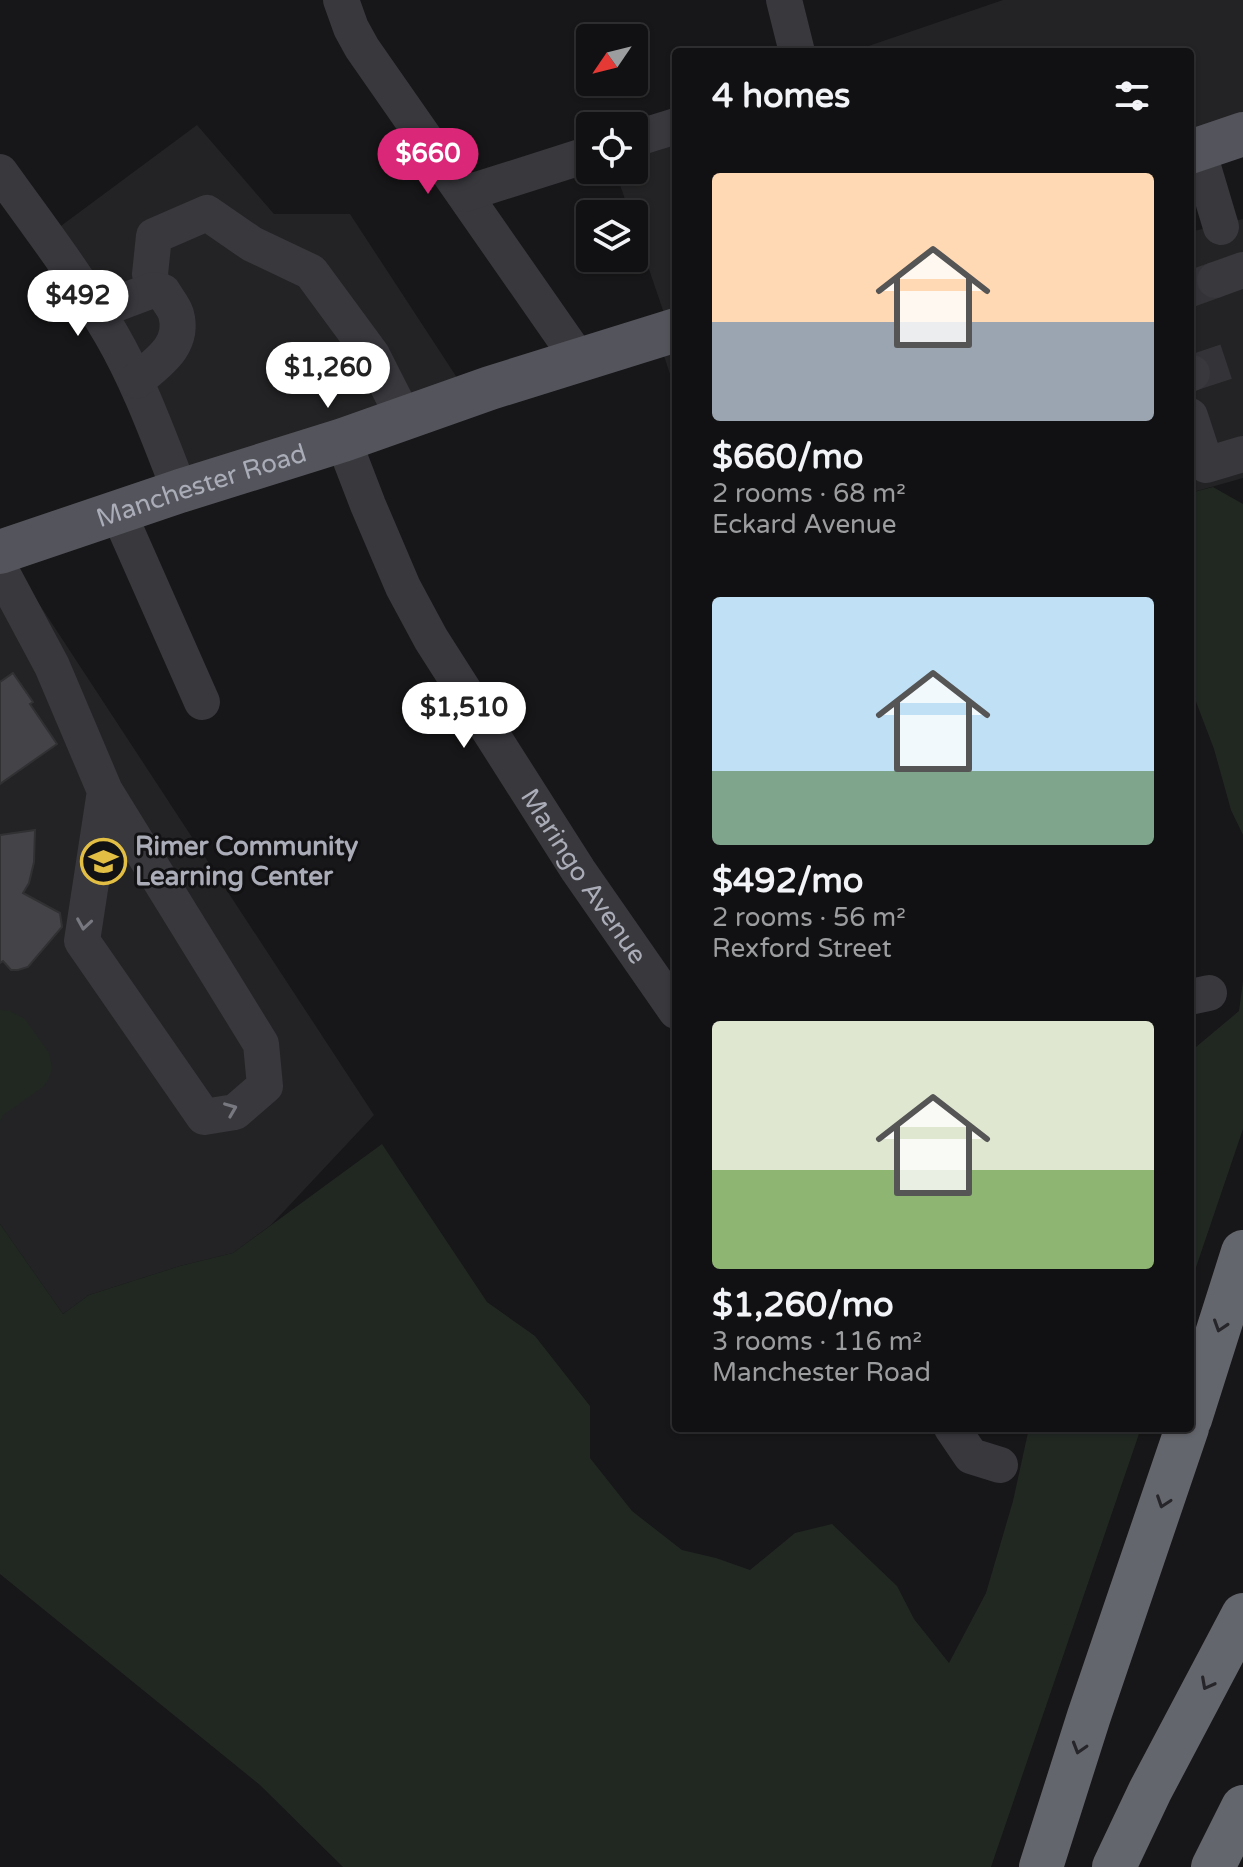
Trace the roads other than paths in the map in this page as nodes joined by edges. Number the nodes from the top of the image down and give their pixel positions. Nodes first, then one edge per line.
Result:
1 (341, 0) edge
2 (784, 0) edge
3 (796, 48) edge
4 (672, 127) edge
5 (1243, 134) edge
6 (648, 135) edge
7 (1194, 151) edge
8 (576, 158) edge
9 (0, 172) edge
10 (464, 194) junction
11 (1218, 231) edge
12 (153, 290) junction
13 (97, 311) junction
14 (672, 331) edge
15 (580, 361) junction
16 (136, 381) junction
17 (404, 418) junction
18 (1194, 428) edge
19 (343, 440) junction
20 (1243, 454) edge
21 (180, 491) junction
22 (118, 512) junction
23 (0, 552) edge
24 (0, 569) edge
25 (202, 702) dead end
26 (105, 791) junction
27 (672, 1005) edge
28 (1243, 1252) edge
29 (1194, 1406) edge
30 (955, 1432) edge
31 (1186, 1432) edge
32 (1000, 1465) dead end
33 (1243, 1615) edge
34 (1243, 1807) edge
35 (1041, 1867) edge
36 (1114, 1867) edge
37 (1213, 1867) edge

1 - 10 street
2 - 3 street
4 - 6 street
5 - 7 main road
7 - 11 street
8 - 10 street
9 - 13 street
10 - 15 street
12 - 13 street
12 - 16 street
12 - 17 street
13 - 16 street
14 - 15 main road, Manchester Road
15 - 17 main road, Manchester Road
16 - 21 street
17 - 19 main road, Manchester Road
18 - 20 street
19 - 21 main road, Manchester Road
19 - 27 street, Maringo Avenue
21 - 22 main road, Manchester Road
22 - 23 main road, Manchester Road
22 - 25 street
24 - 26 street
26 -> 26 street
28 -> 29 highway
30 - 32 street
31 -> 35 highway
33 -> 36 highway
34 - 37 highway

